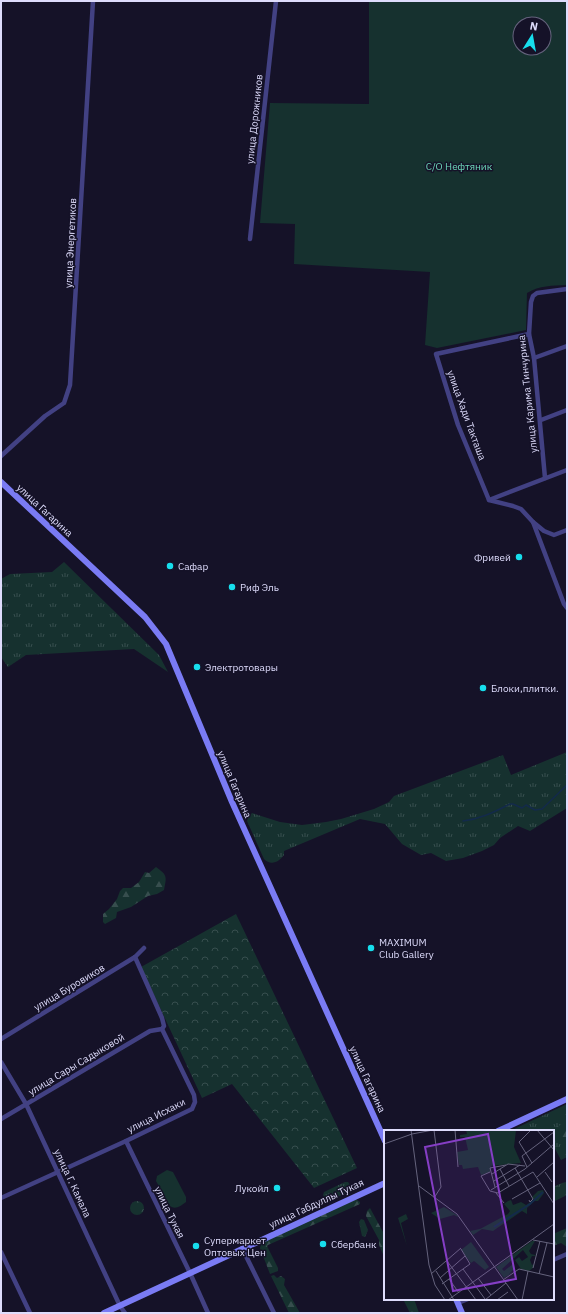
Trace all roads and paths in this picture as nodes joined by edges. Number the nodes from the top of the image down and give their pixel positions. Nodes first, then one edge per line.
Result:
1 (92, 1) edge
2 (276, 1) edge
3 (250, 239) dead end
4 (567, 289) edge
5 (529, 334) junction
6 (567, 346) edge
7 (534, 358) junction
8 (567, 410) edge
9 (541, 420) junction
10 (1, 456) edge
11 (567, 470) edge
12 (545, 478) junction
13 (1, 482) edge
14 (489, 500) junction
15 (533, 522) junction
16 (567, 530) edge
17 (567, 608) edge
18 (144, 948) dead end
19 (135, 957) junction
20 (162, 1029) junction
21 (1, 1038) edge
22 (1, 1062) edge
23 (567, 1100) edge
24 (26, 1104) junction
25 (1, 1119) edge
26 (500, 1130) edge
27 (384, 1140) edge
28 (126, 1141) junction
29 (58, 1172) junction
30 (384, 1183) edge
31 (1, 1198) edge
32 (242, 1248) junction
33 (1, 1252) edge
34 (567, 1254) edge
35 (554, 1260) edge
36 (190, 1273) junction
37 (457, 1301) edge
38 (120, 1306) junction
39 (30, 1313) edge
40 (104, 1313) edge
41 (125, 1313) edge
42 (208, 1313) edge
43 (274, 1313) edge
44 (462, 1313) edge

1 - 10 street, улица Энергетиков
2 - 3 street, улица Дорожников
4 - 5 street, улица Карима Тинчурина
5 - 7 street, улица Карима Тинчурина
5 - 14 street, улица Хади Такташа
6 - 7 street
7 - 9 street, улица Карима Тинчурина
8 - 9 street
9 - 12 street, улица Карима Тинчурина
11 - 12 street
12 - 14 street
13 - 27 street, улица Гагарина
14 - 15 street
15 - 16 street
15 - 17 street
18 - 19 street, улица Буровиков
19 - 20 street, улица Исхаки
19 - 21 street, улица Буровиков
20 - 24 street, улица Сары Садыковой
20 - 28 street, улица Исхаки
22 - 24 street, улица Г. Камала
23 - 26 street
24 - 25 street, улица Сары Садыковой
24 - 29 street, улица Г. Камала
28 - 29 street, улица Исхаки
28 - 36 street, улица Тукая
29 - 31 street, улица Исхаки
29 - 38 street, улица Г. Камала
30 - 32 street, улица Габдуллы Тукая
32 - 36 street, улица Габдуллы Тукая
32 - 43 street
33 - 39 street
34 - 35 street
36 - 38 street, улица Габдуллы Тукая
36 - 42 street, улица Тукая
37 - 44 street
38 - 40 street, улица Габдуллы Тукая
38 - 41 street, улица Г. Камала

